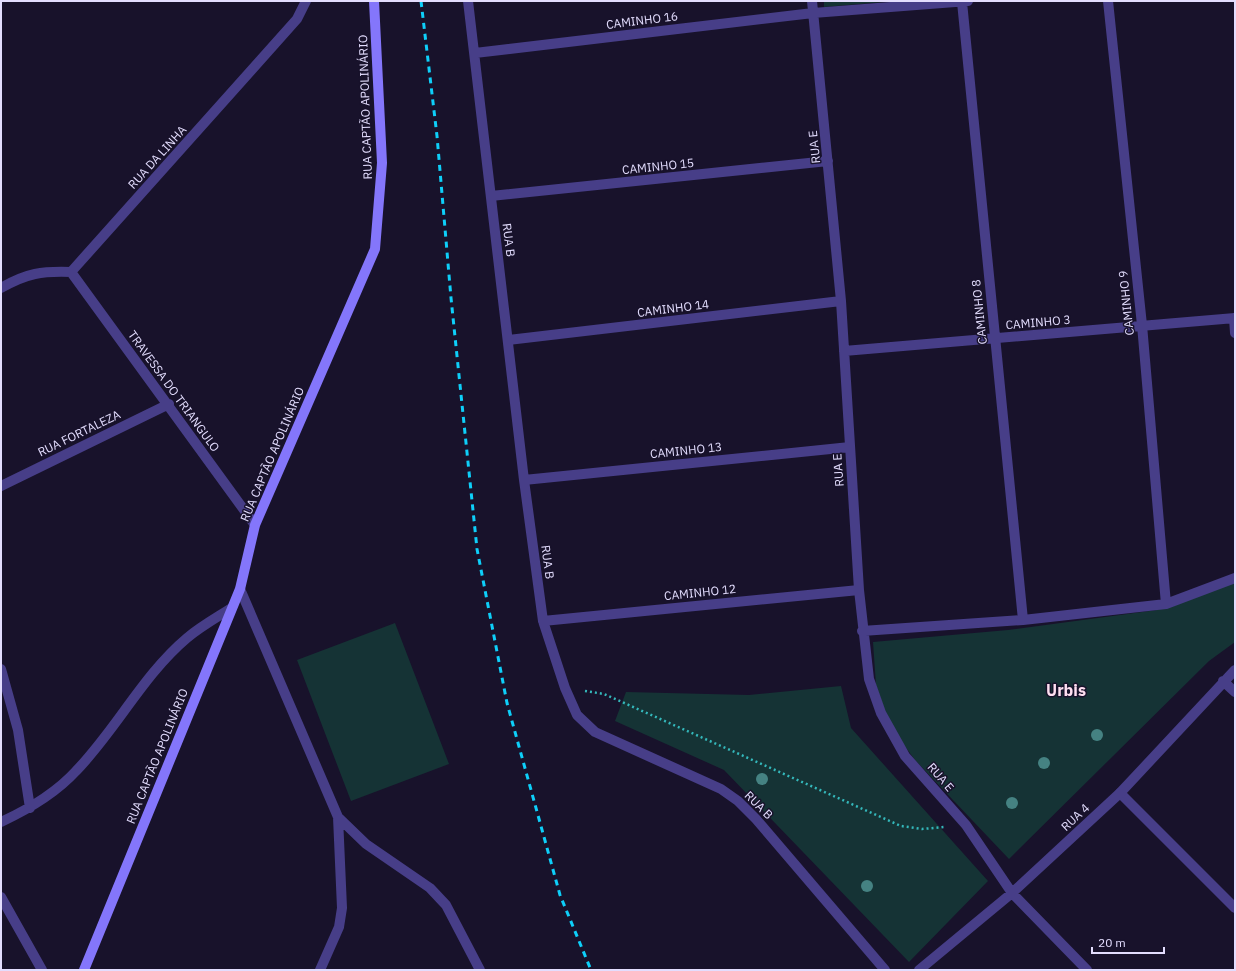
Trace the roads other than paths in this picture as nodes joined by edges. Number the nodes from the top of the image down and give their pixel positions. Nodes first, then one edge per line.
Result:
1 (306, 1) edge
2 (374, 1) edge
3 (468, 1) edge
4 (812, 1) edge
5 (965, 1) edge
6 (1108, 1) edge
7 (813, 13) junction
8 (475, 53) junction
9 (828, 161) junction
10 (490, 196) junction
11 (71, 272) junction
12 (1, 288) edge
13 (841, 301) junction
14 (1234, 318) edge
15 (1142, 325) junction
16 (1235, 332) edge
17 (995, 339) junction
18 (508, 340) junction
19 (844, 351) junction
20 (169, 404) junction
21 (850, 447) junction
22 (524, 480) junction
23 (1, 486) edge
24 (255, 525) junction
25 (1235, 578) edge
26 (240, 589) junction
27 (859, 590) junction
28 (1166, 604) junction
29 (230, 609) junction
30 (1023, 620) junction
31 (543, 621) junction
32 (862, 631) junction
33 (1, 669) edge
34 (1235, 670) edge
35 (1224, 681) junction
36 (1235, 692) edge
37 (1120, 793) junction
38 (30, 808) junction
39 (338, 817) junction
40 (1, 822) edge
41 (1012, 893) junction
42 (1, 897) edge
43 (1235, 908) edge
44 (42, 970) edge
45 (84, 970) edge
46 (320, 970) edge
47 (480, 970) edge
48 (885, 970) edge
49 (919, 970) edge
50 (1087, 970) edge

1 - 11 street, RUA DA LINHA
2 - 24 street, RUA CAPTÃO APOLINÁRIO
3 - 8 street, RUA B
4 - 7 street, RUA E
5 - 7 street, CAMINHO 16
5 - 17 street, CAMINHO 8
6 - 15 street, CAMINHO 9
7 - 8 street, CAMINHO 16
7 - 9 street, RUA E
8 - 10 street, RUA B
9 - 10 street, CAMINHO 15
9 - 13 street, RUA E
10 - 18 street, RUA B
11 - 12 street
11 - 20 street, TRAVESSA DO TRIANGULO
13 - 18 street, CAMINHO 14
13 - 19 street, RUA E
14 - 15 street, CAMINHO 3
14 - 16 street
15 - 17 street, CAMINHO 3
15 - 28 street, CAMINHO 9
17 - 19 street, CAMINHO 3
17 - 30 street, CAMINHO 8
18 - 22 street, RUA B
19 - 21 street, RUA E
20 - 23 street, RUA FORTALEZA
20 - 24 street, TRAVESSA DO TRIANGULO
21 - 22 street, CAMINHO 13
21 - 27 street, RUA E
22 - 31 street, RUA B
24 - 26 street, RUA CAPTÃO APOLINÁRIO
25 - 28 street
26 - 29 street, RUA CAPTÃO APOLINÁRIO
26 - 39 street
27 - 31 street, CAMINHO 12
27 - 32 street, RUA E
28 - 30 street
29 - 38 street
29 - 45 street, RUA CAPTÃO APOLINÁRIO
30 - 32 street
31 - 48 street, RUA B
32 - 41 street, RUA E
33 - 38 street
34 - 35 street, RUA 4
35 - 36 street
35 - 37 street, RUA 4
37 - 41 street, RUA 4
37 - 43 street
38 - 40 street
39 - 46 street
39 - 47 street
41 - 49 street, RUA 4
41 - 50 street, RUA E
42 - 44 street

